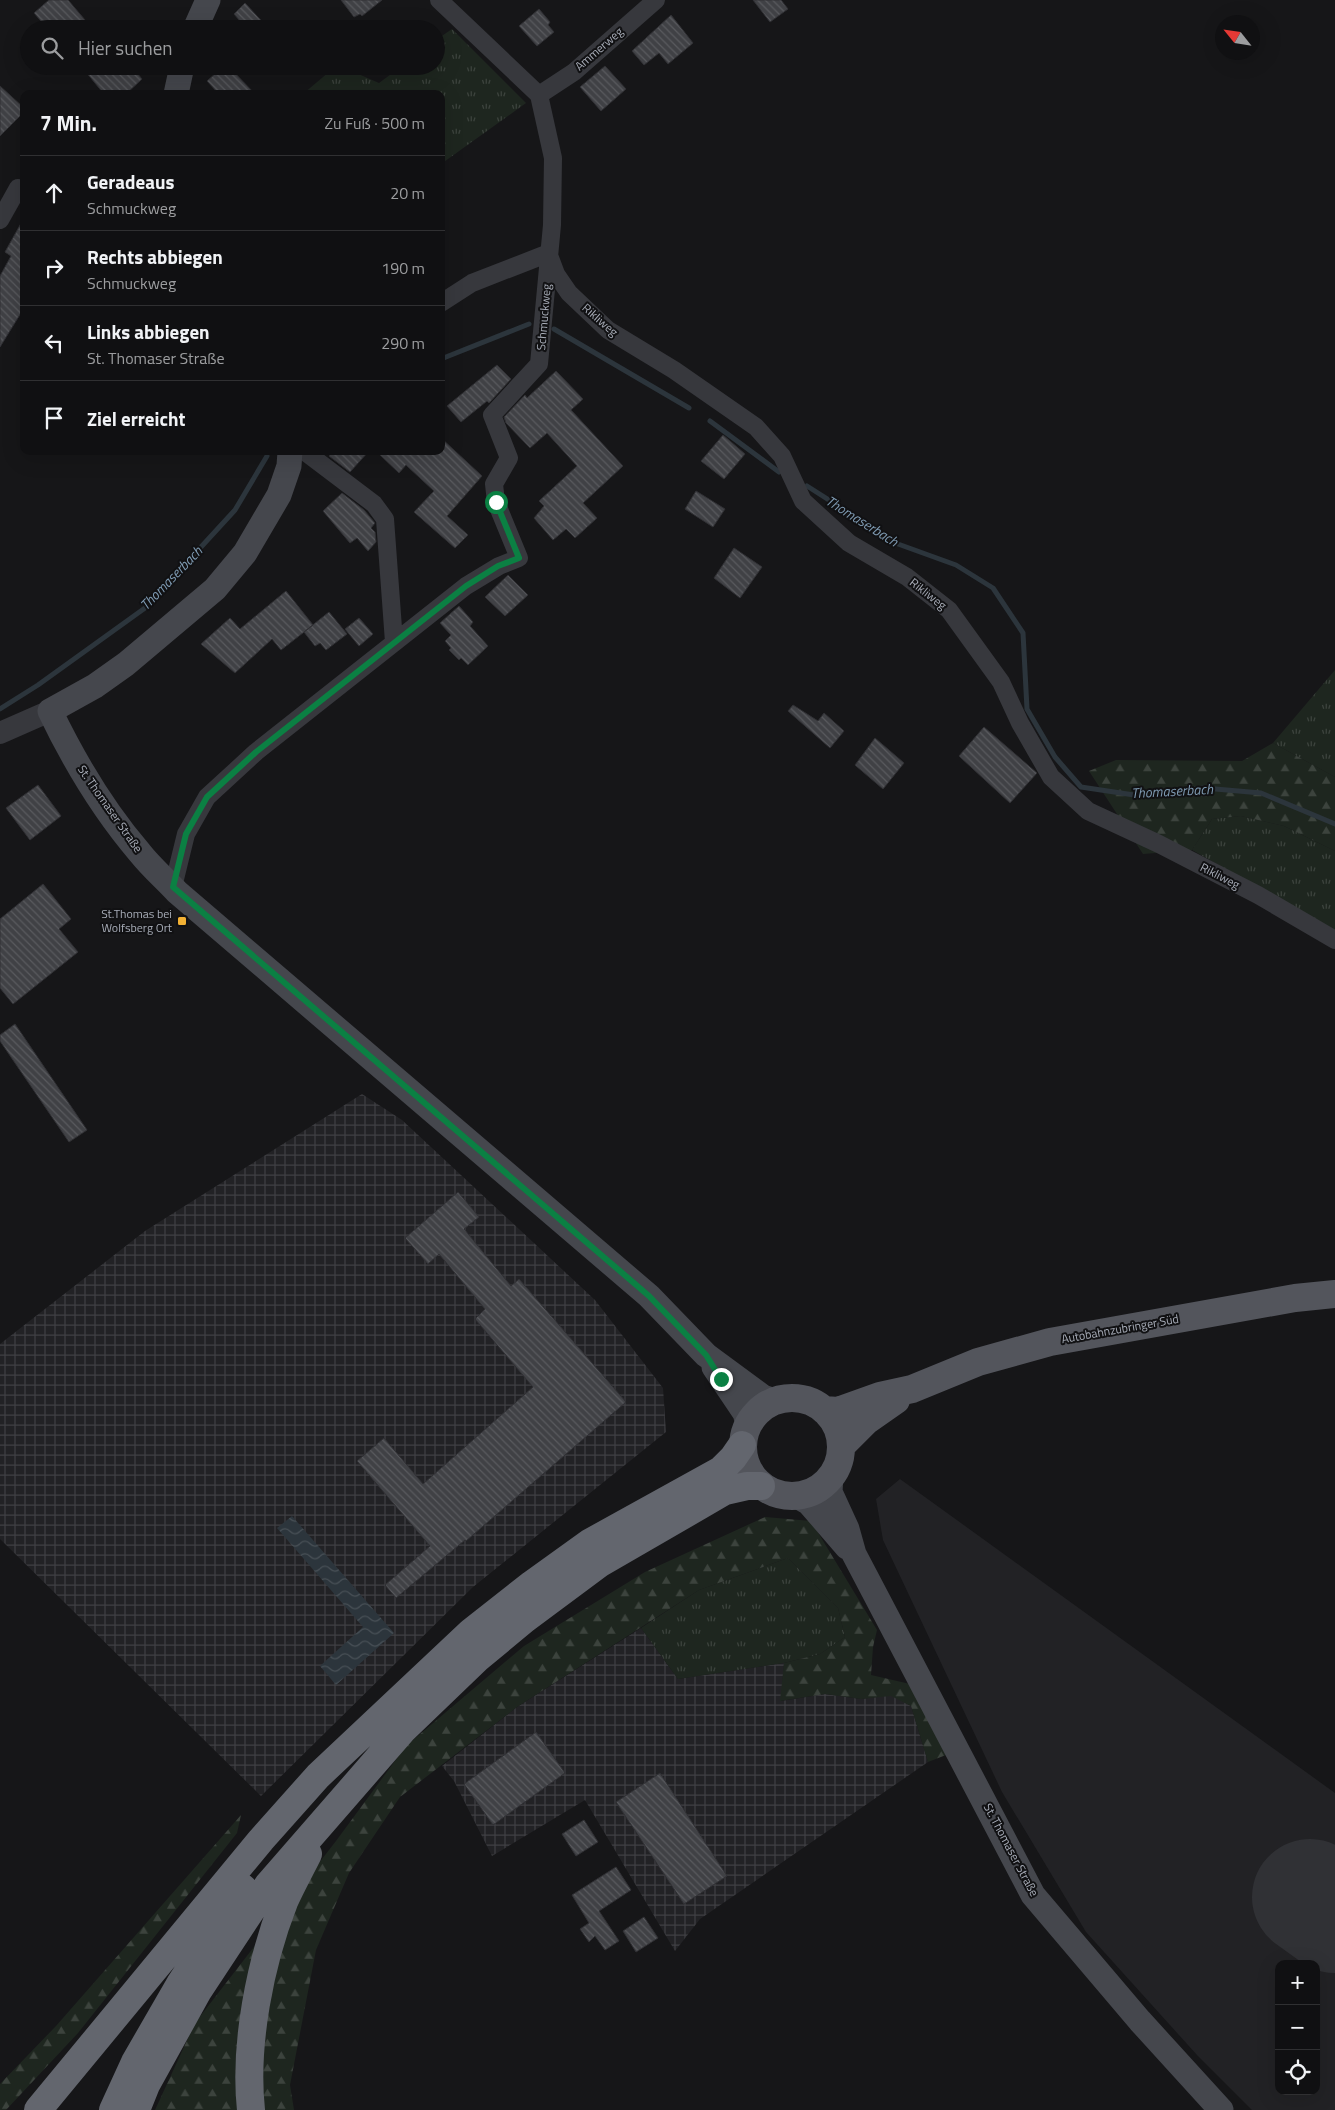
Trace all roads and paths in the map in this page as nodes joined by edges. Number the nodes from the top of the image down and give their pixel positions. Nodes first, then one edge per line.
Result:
1 (208, 0) edge
2 (439, 0) edge
3 (656, 0) edge
4 (199, 20) edge
5 (180, 75) edge
6 (177, 90) edge
7 (539, 95) junction
8 (18, 188) dead end
9 (0, 220) edge
10 (549, 253) junction
11 (445, 300) edge
12 (290, 455) edge
13 (309, 455) edge
14 (394, 642) junction
15 (50, 711) junction
16 (0, 733) edge
17 (173, 887) junction
18 (1335, 940) edge
19 (1335, 1294) edge
20 (706, 1355) junction
21 (912, 1389) junction
22 (774, 1401) junction
23 (824, 1410) junction
24 (745, 1434) junction
25 (841, 1446) junction
26 (831, 1476) junction
27 (761, 1486) junction
28 (797, 1496) junction
29 (854, 1554) junction
30 (375, 1723) junction
31 (324, 1821) junction
32 (38, 2110) edge
33 (113, 2110) edge
34 (136, 2110) edge
35 (251, 2110) edge
36 (1221, 2110) edge

1 - 4 main road
2 - 7 street
3 - 7 street, Ammerweg
5 - 6 main road
7 - 10 street, Rikliweg
8 - 9 street
10 - 11 street
10 - 14 street, Schmuckweg
10 - 18 street, Rikliweg
12 - 15 main road
13 - 14 street
14 - 17 street, Schmuckweg
15 - 16 street
15 - 17 main road, St. Thomaser Straße
17 - 20 main road, St. Thomaser Straße
19 - 21 main road, Autobahnzubringer Süd
20 - 22 main road, St. Thomaser Straße
20 - 24 main road, St. Thomaser Straße
21 - 23 main road, Autobahnzubringer Süd
21 - 25 main road, Autobahnzubringer Süd
22 - 23 main road
22 - 24 main road
23 - 25 main road
24 - 27 main road
24 - 30 highway
25 - 26 main road
26 - 28 main road
26 - 29 main road, St. Thomaser Straße
27 - 28 main road
27 - 31 highway
28 - 29 main road, St. Thomaser Straße
29 - 36 main road, St. Thomaser Straße
30 - 32 highway
30 - 33 highway
31 - 34 highway
31 - 35 highway

